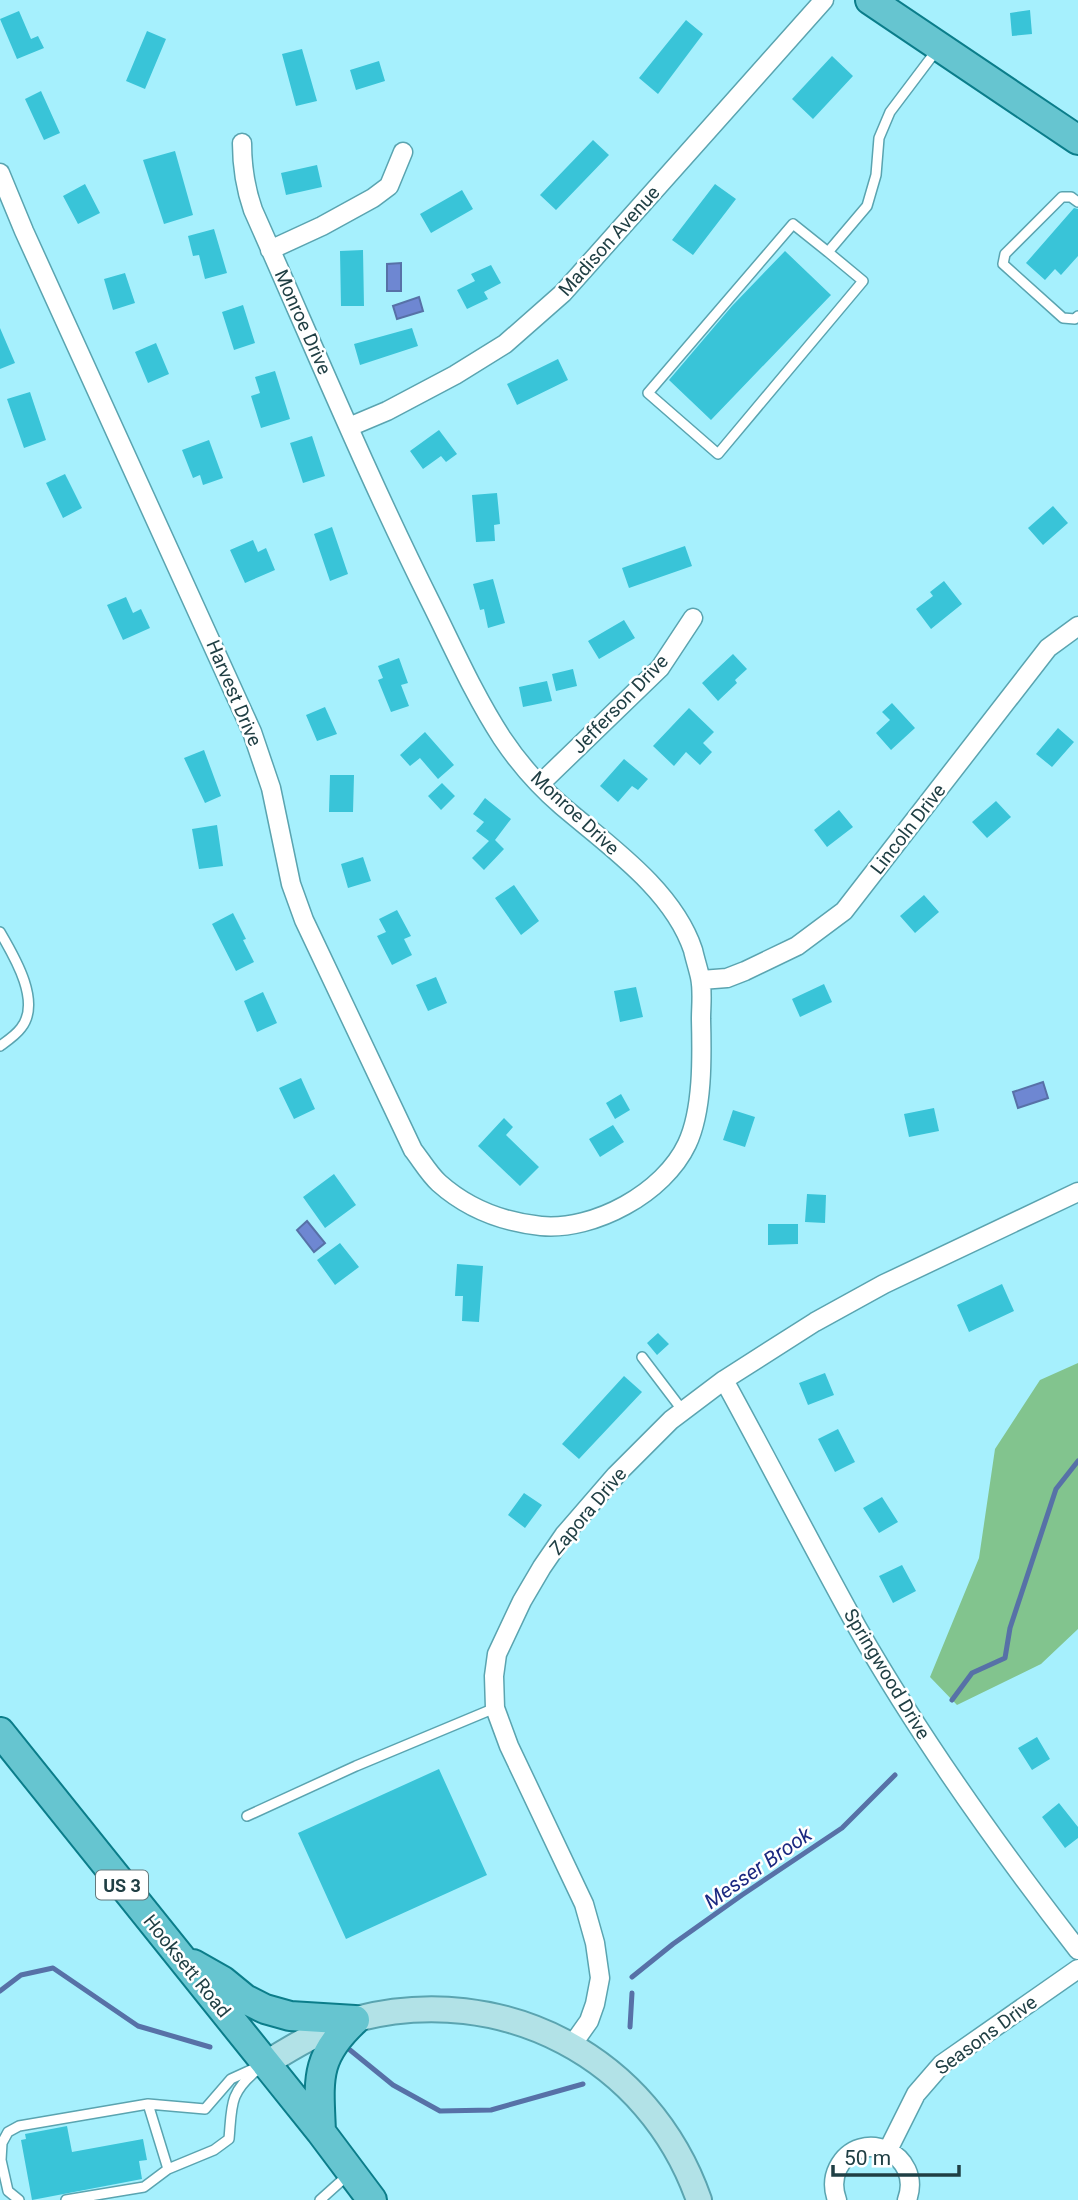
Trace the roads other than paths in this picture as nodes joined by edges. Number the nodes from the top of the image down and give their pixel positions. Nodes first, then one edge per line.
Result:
1 (824, 0) edge
2 (870, 0) edge
3 (940, 47) junction
4 (1078, 139) edge
5 (242, 143) dead end
6 (403, 152) dead end
7 (0, 173) edge
8 (1078, 202) edge
9 (270, 250) junction
10 (828, 252) junction
11 (1078, 316) edge
12 (349, 428) junction
13 (693, 618) dead end
14 (1078, 626) edge
15 (540, 784) junction
16 (0, 932) edge
17 (701, 980) junction
18 (0, 1046) edge
19 (1078, 1192) edge
20 (467, 1205) joint
21 (642, 1357) dead end
22 (724, 1380) junction
23 (683, 1411) junction
24 (495, 1708) junction
25 (4, 1742) edge
26 (247, 1816) dead end
27 (1078, 1951) edge
28 (178, 1955) junction
29 (1078, 1969) edge
30 (355, 2020) junction
31 (572, 2045) junction
32 (265, 2064) junction
33 (148, 2104) junction
34 (321, 2132) junction
35 (888, 2150) junction
36 (168, 2169) junction
37 (351, 2173) junction
38 (19, 2200) edge
39 (66, 2200) edge
40 (320, 2200) edge
41 (372, 2200) edge
42 (699, 2200) edge
43 (837, 2200) edge
44 (907, 2200) edge

1 - 12 street, Madison Avenue
2 - 3 main road
3 - 4 main road
3 - 10 lane
5 - 9 street, Monroe Drive
6 - 9 street
7 - 20 street, Harvest Drive
8 - 11 lane
9 - 12 street, Monroe Drive
10 - 10 lane
12 - 15 street, Monroe Drive
13 - 15 street, Jefferson Drive
14 - 17 street, Lincoln Drive
15 - 17 street, Monroe Drive
16 - 18 lane
17 - 20 street, Monroe Drive
19 - 22 street, Zapora Drive
21 - 23 lane
22 - 23 street, Zapora Drive
22 - 27 street, Springwood Drive
23 - 24 street, Zapora Drive
24 - 26 lane
24 - 31 street, Zapora Drive
25 - 28 main road, Hooksett Road / US 3
28 - 30 main road
28 - 32 main road, Hooksett Road / US 3
29 - 35 street, Seasons Drive
30 - 31 main road
30 - 32 main road
30 - 34 main road
31 - 42 main road
32 - 33 lane
32 - 34 main road, Hooksett Road / US 3
32 - 36 lane
33 - 36 lane
33 - 38 lane
34 - 37 main road, Hooksett Road / US 3
35 - 43 street
35 - 44 street
36 - 39 lane
37 - 40 lane
37 - 41 main road, Hooksett Road / US 3

